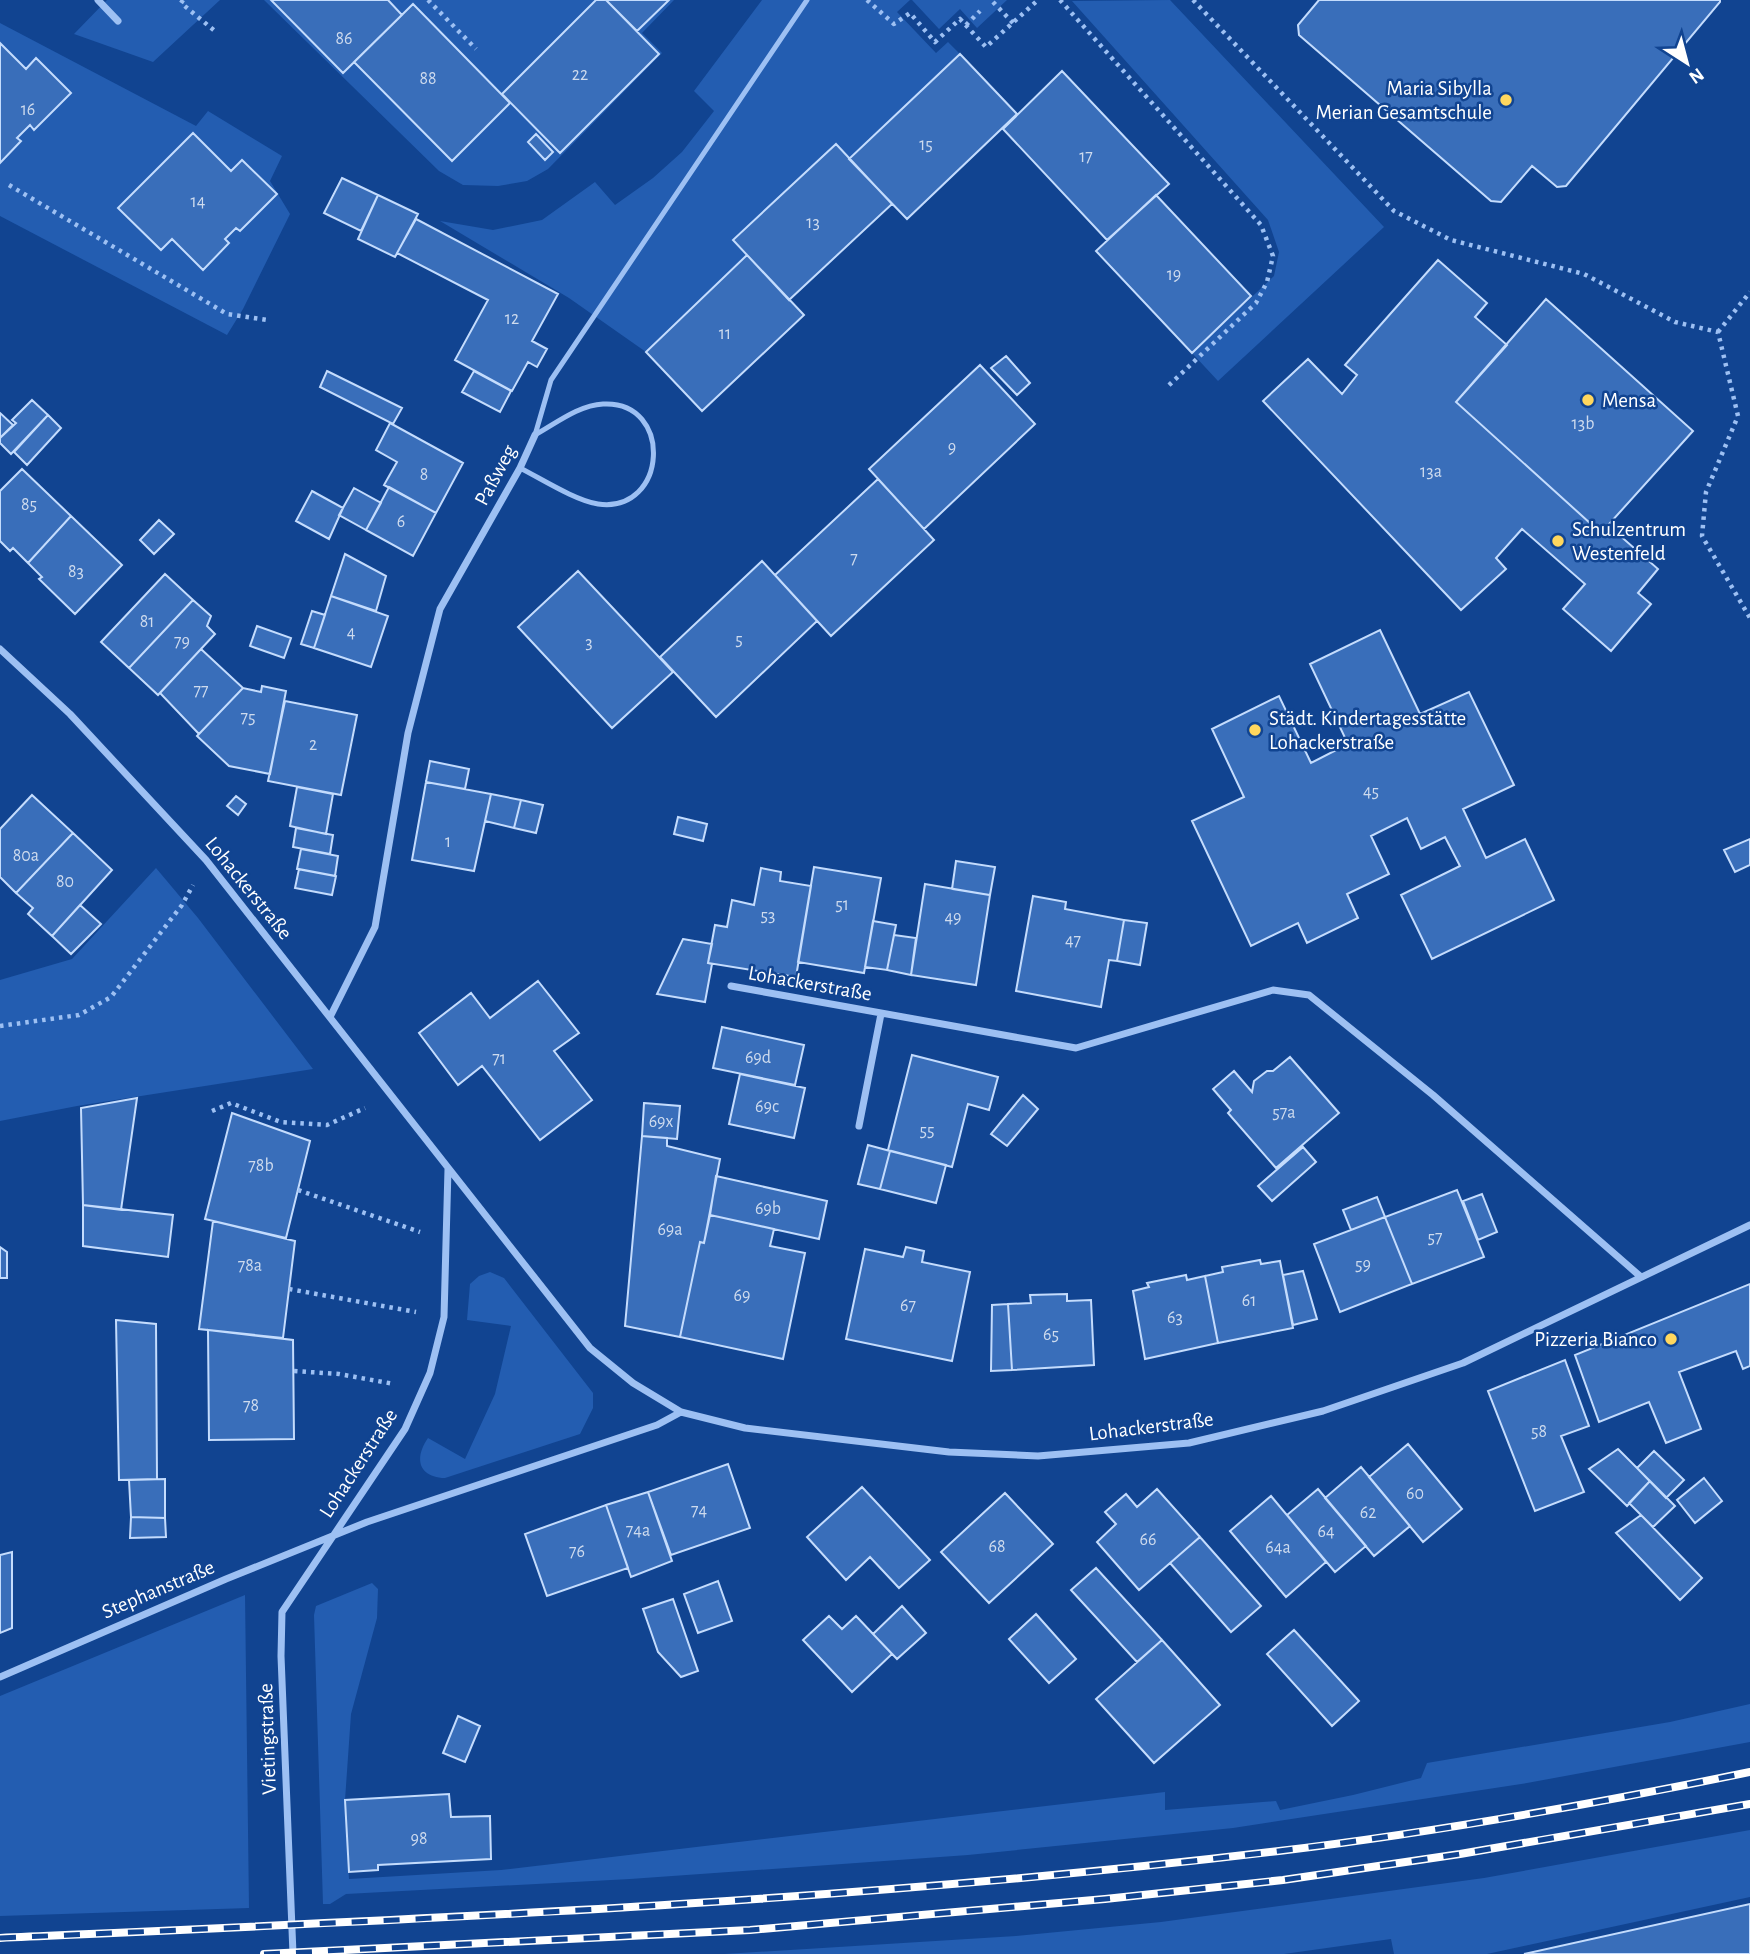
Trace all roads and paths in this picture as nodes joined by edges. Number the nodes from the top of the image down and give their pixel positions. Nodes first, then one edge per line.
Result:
1 (98, 0) edge
2 (183, 0) edge
3 (428, 0) edge
4 (807, 0) edge
5 (867, 0) edge
6 (1038, 0) edge
7 (1060, 0) edge
8 (1193, 0) edge
9 (993, 2) dead end
10 (980, 11) dead end
11 (118, 21) dead end
12 (1013, 23) junction
13 (966, 25) junction
14 (216, 32) dead end
15 (476, 49) dead end
16 (9, 185) dead end
17 (1750, 292) edge
18 (267, 320) dead end
19 (1718, 332) junction
20 (1166, 388) dead end
21 (534, 435) junction
22 (520, 468) junction
23 (1750, 618) edge
24 (0, 649) edge
25 (206, 860) junction
26 (731, 986) dead end
27 (881, 1014) junction
28 (330, 1017) junction
29 (0, 1026) edge
30 (391, 1096) junction
31 (212, 1111) dead end
32 (859, 1126) dead end
33 (448, 1168) junction
34 (298, 1190) dead end
35 (1750, 1225) edge
36 (447, 1242) junction
37 (1641, 1278) junction
38 (289, 1289) dead end
39 (444, 1317) junction
40 (294, 1371) dead end
41 (423, 1390) junction
42 (681, 1412) junction
43 (331, 1537) junction
44 (0, 1677) edge
45 (293, 1954) edge

1 - 11 street
2 - 14 path
3 - 15 path
4 - 21 lane, Paßweg
5 - 13 path
6 - 12 path
7 - 20 path
8 - 19 path
9 - 12 path
10 - 13 path
12 - 13 path
16 - 18 path
17 - 19 path
19 - 23 path
21 - 22 street, Paßweg
21 - 22 lane
22 - 28 street, Paßweg
24 - 25 street, Lohackerstraße
25 - 28 street, Lohackerstraße
25 - 29 path
26 - 27 street, Lohackerstraße
27 - 32 street, Lohackerstraße
27 - 37 street, Lohackerstraße
28 - 30 street, Lohackerstraße
30 - 31 path
30 - 33 street, Lohackerstraße
33 - 36 street, Lohackerstraße
33 - 42 street, Lohackerstraße
34 - 36 path
35 - 37 street, Lohackerstraße
36 - 39 street, Lohackerstraße
37 - 42 street, Lohackerstraße
38 - 39 path
39 - 41 street, Lohackerstraße
40 - 41 path
41 - 43 street, Lohackerstraße
42 - 43 street, Lohackerstraße
43 - 44 street, Stephanstraße
43 - 45 street, Vietingstraße

